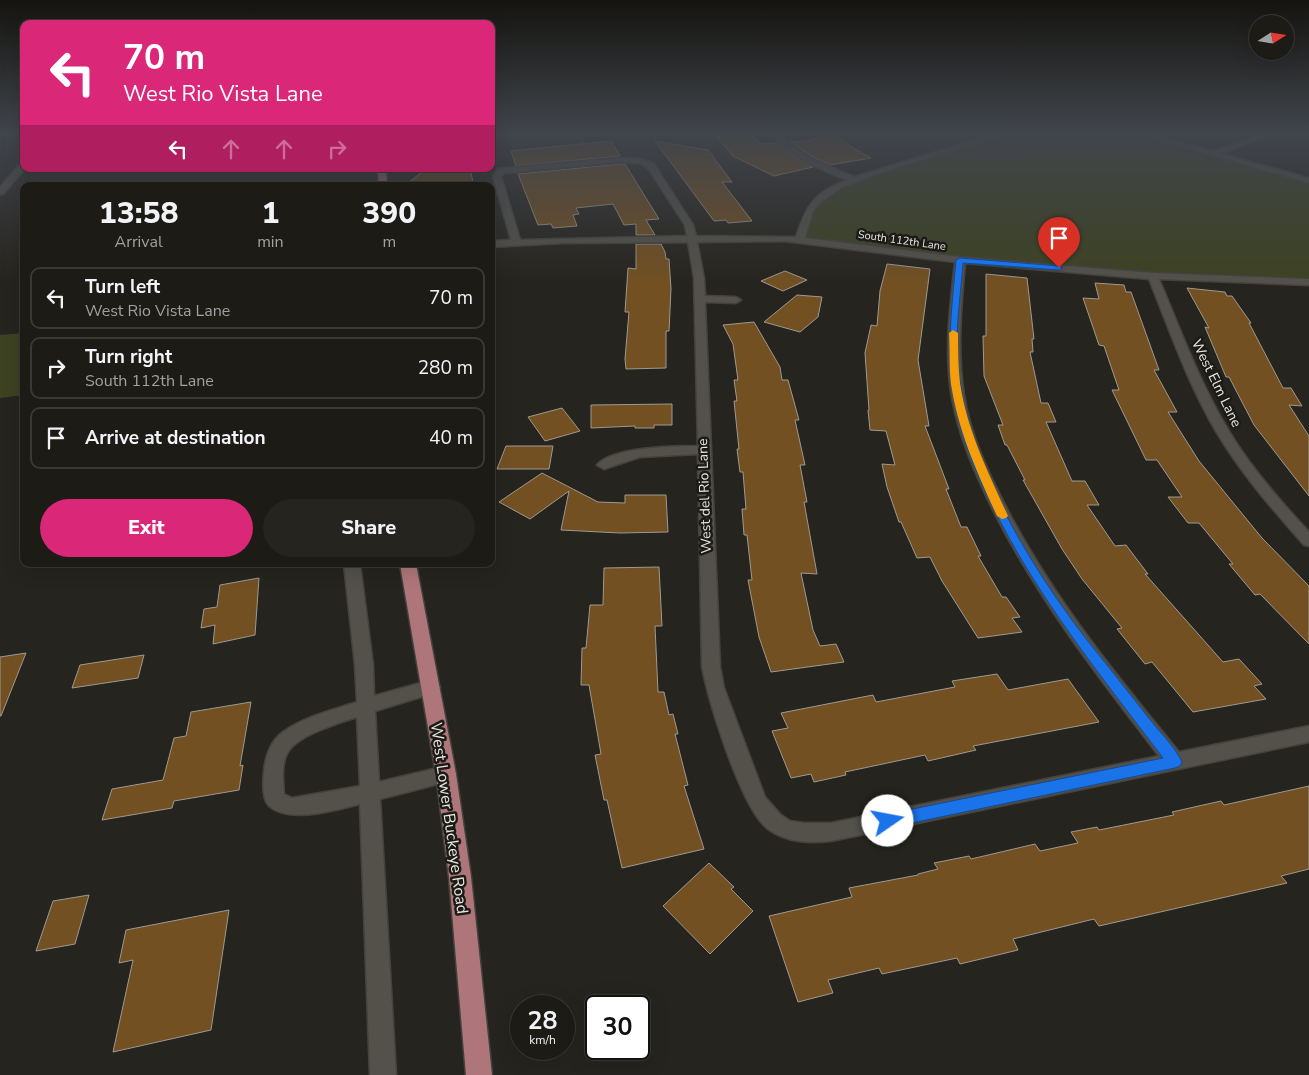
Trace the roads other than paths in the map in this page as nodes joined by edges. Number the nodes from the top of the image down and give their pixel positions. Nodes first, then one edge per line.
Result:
1 (9, 182) edge
2 (498, 182) edge
3 (662, 182) edge
4 (847, 182) edge
5 (0, 192) edge
6 (692, 238) junction
7 (800, 239) junction
8 (516, 242) junction
9 (495, 244) edge
10 (960, 260) junction
11 (1153, 276) junction
12 (1309, 282) edge
13 (699, 299) junction
14 (736, 300) dead end
15 (702, 450) junction
16 (604, 465) dead end
17 (1309, 541) edge
18 (352, 567) edge
19 (409, 567) edge
20 (431, 687) junction
21 (365, 708) junction
22 (1309, 734) edge
23 (1175, 762) junction
24 (446, 774) junction
25 (369, 792) junction
26 (383, 1075) edge
27 (479, 1075) edge

1 - 5 street
2 - 8 street, West del Rio Lane
3 - 6 street, West del Rio Lane
4 - 7 street
6 - 7 street, South 112th Lane
6 - 8 street, South 112th Lane
6 - 13 street, West del Rio Lane
7 - 10 street, South 112th Lane
8 - 9 street, South 112th Lane
10 - 11 street, South 112th Lane
10 - 23 street
11 - 12 street, South 112th Lane
11 - 17 street, West Elm Lane
13 - 14 street
13 - 15 street, West del Rio Lane
15 - 16 street
15 - 23 street, West del Rio Lane
18 - 21 street
19 - 20 main road, West Lower Buckeye Road
20 - 21 street
20 - 24 main road, West Lower Buckeye Road
21 - 25 street
21 - 25 street
22 - 23 street
24 - 25 street
24 - 27 main road, West Lower Buckeye Road
25 - 26 street

